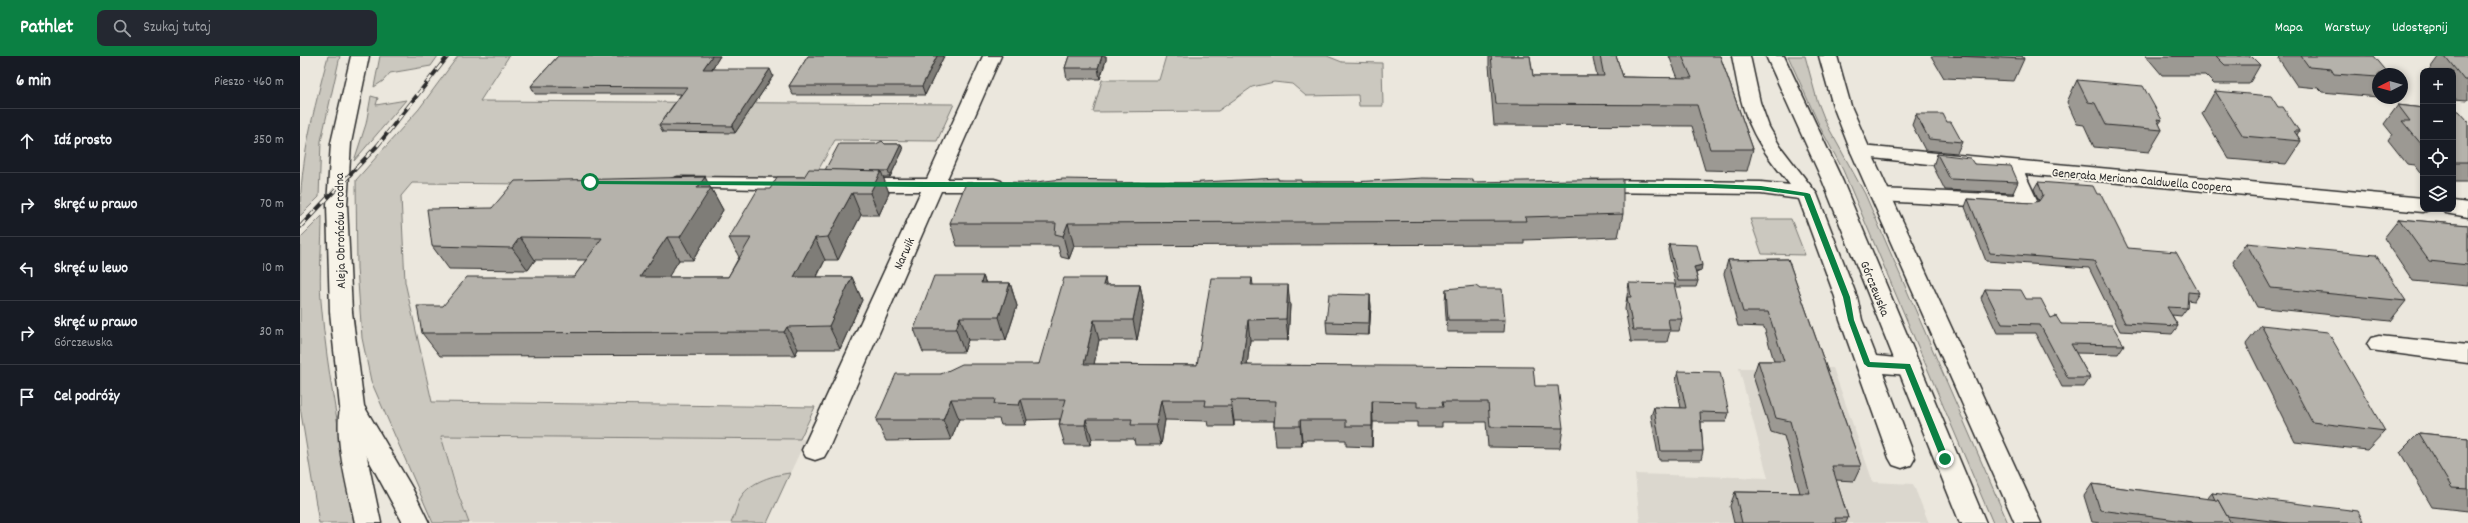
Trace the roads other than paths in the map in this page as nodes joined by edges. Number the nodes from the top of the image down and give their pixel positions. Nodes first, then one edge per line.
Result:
1 (360, 56) edge
2 (992, 56) edge
3 (1741, 56) edge
4 (1775, 56) edge
5 (1828, 56) edge
6 (1861, 152) junction
7 (2012, 167) junction
8 (661, 183) edge
9 (934, 185) junction
10 (1014, 186) edge
11 (1576, 186) edge
12 (1807, 194) junction
13 (1880, 195) junction
14 (2420, 206) edge
15 (2456, 208) edge
16 (2468, 210) edge
17 (2379, 344) dead end
18 (2468, 354) edge
19 (1868, 364) junction
20 (1908, 366) junction
21 (352, 408) junction
22 (815, 450) dead end
23 (1902, 458) dead end
24 (368, 523) edge
25 (416, 523) edge
26 (1973, 523) edge
27 (2028, 523) edge

1 - 21 main road, Aleja Obrońców Grodna
2 - 9 main road, Narwik
3 - 12 main road
4 - 20 main road, Górczewska
5 - 6 main road
6 - 7 main road, Generała Meriana Caldwella Coopera
6 - 13 main road
7 - 13 main road
7 - 14 main road, Generała Meriana Caldwella Coopera
8 - 9 main road
9 - 10 main road
9 - 22 main road, Narwik
11 - 12 main road
12 - 19 main road
13 - 27 main road
15 - 16 main road
17 - 18 main road
19 - 20 main road
19 - 23 main road
20 - 26 main road, Górczewska
21 - 24 main road, Aleja Obrońców Grodna
21 - 25 main road

